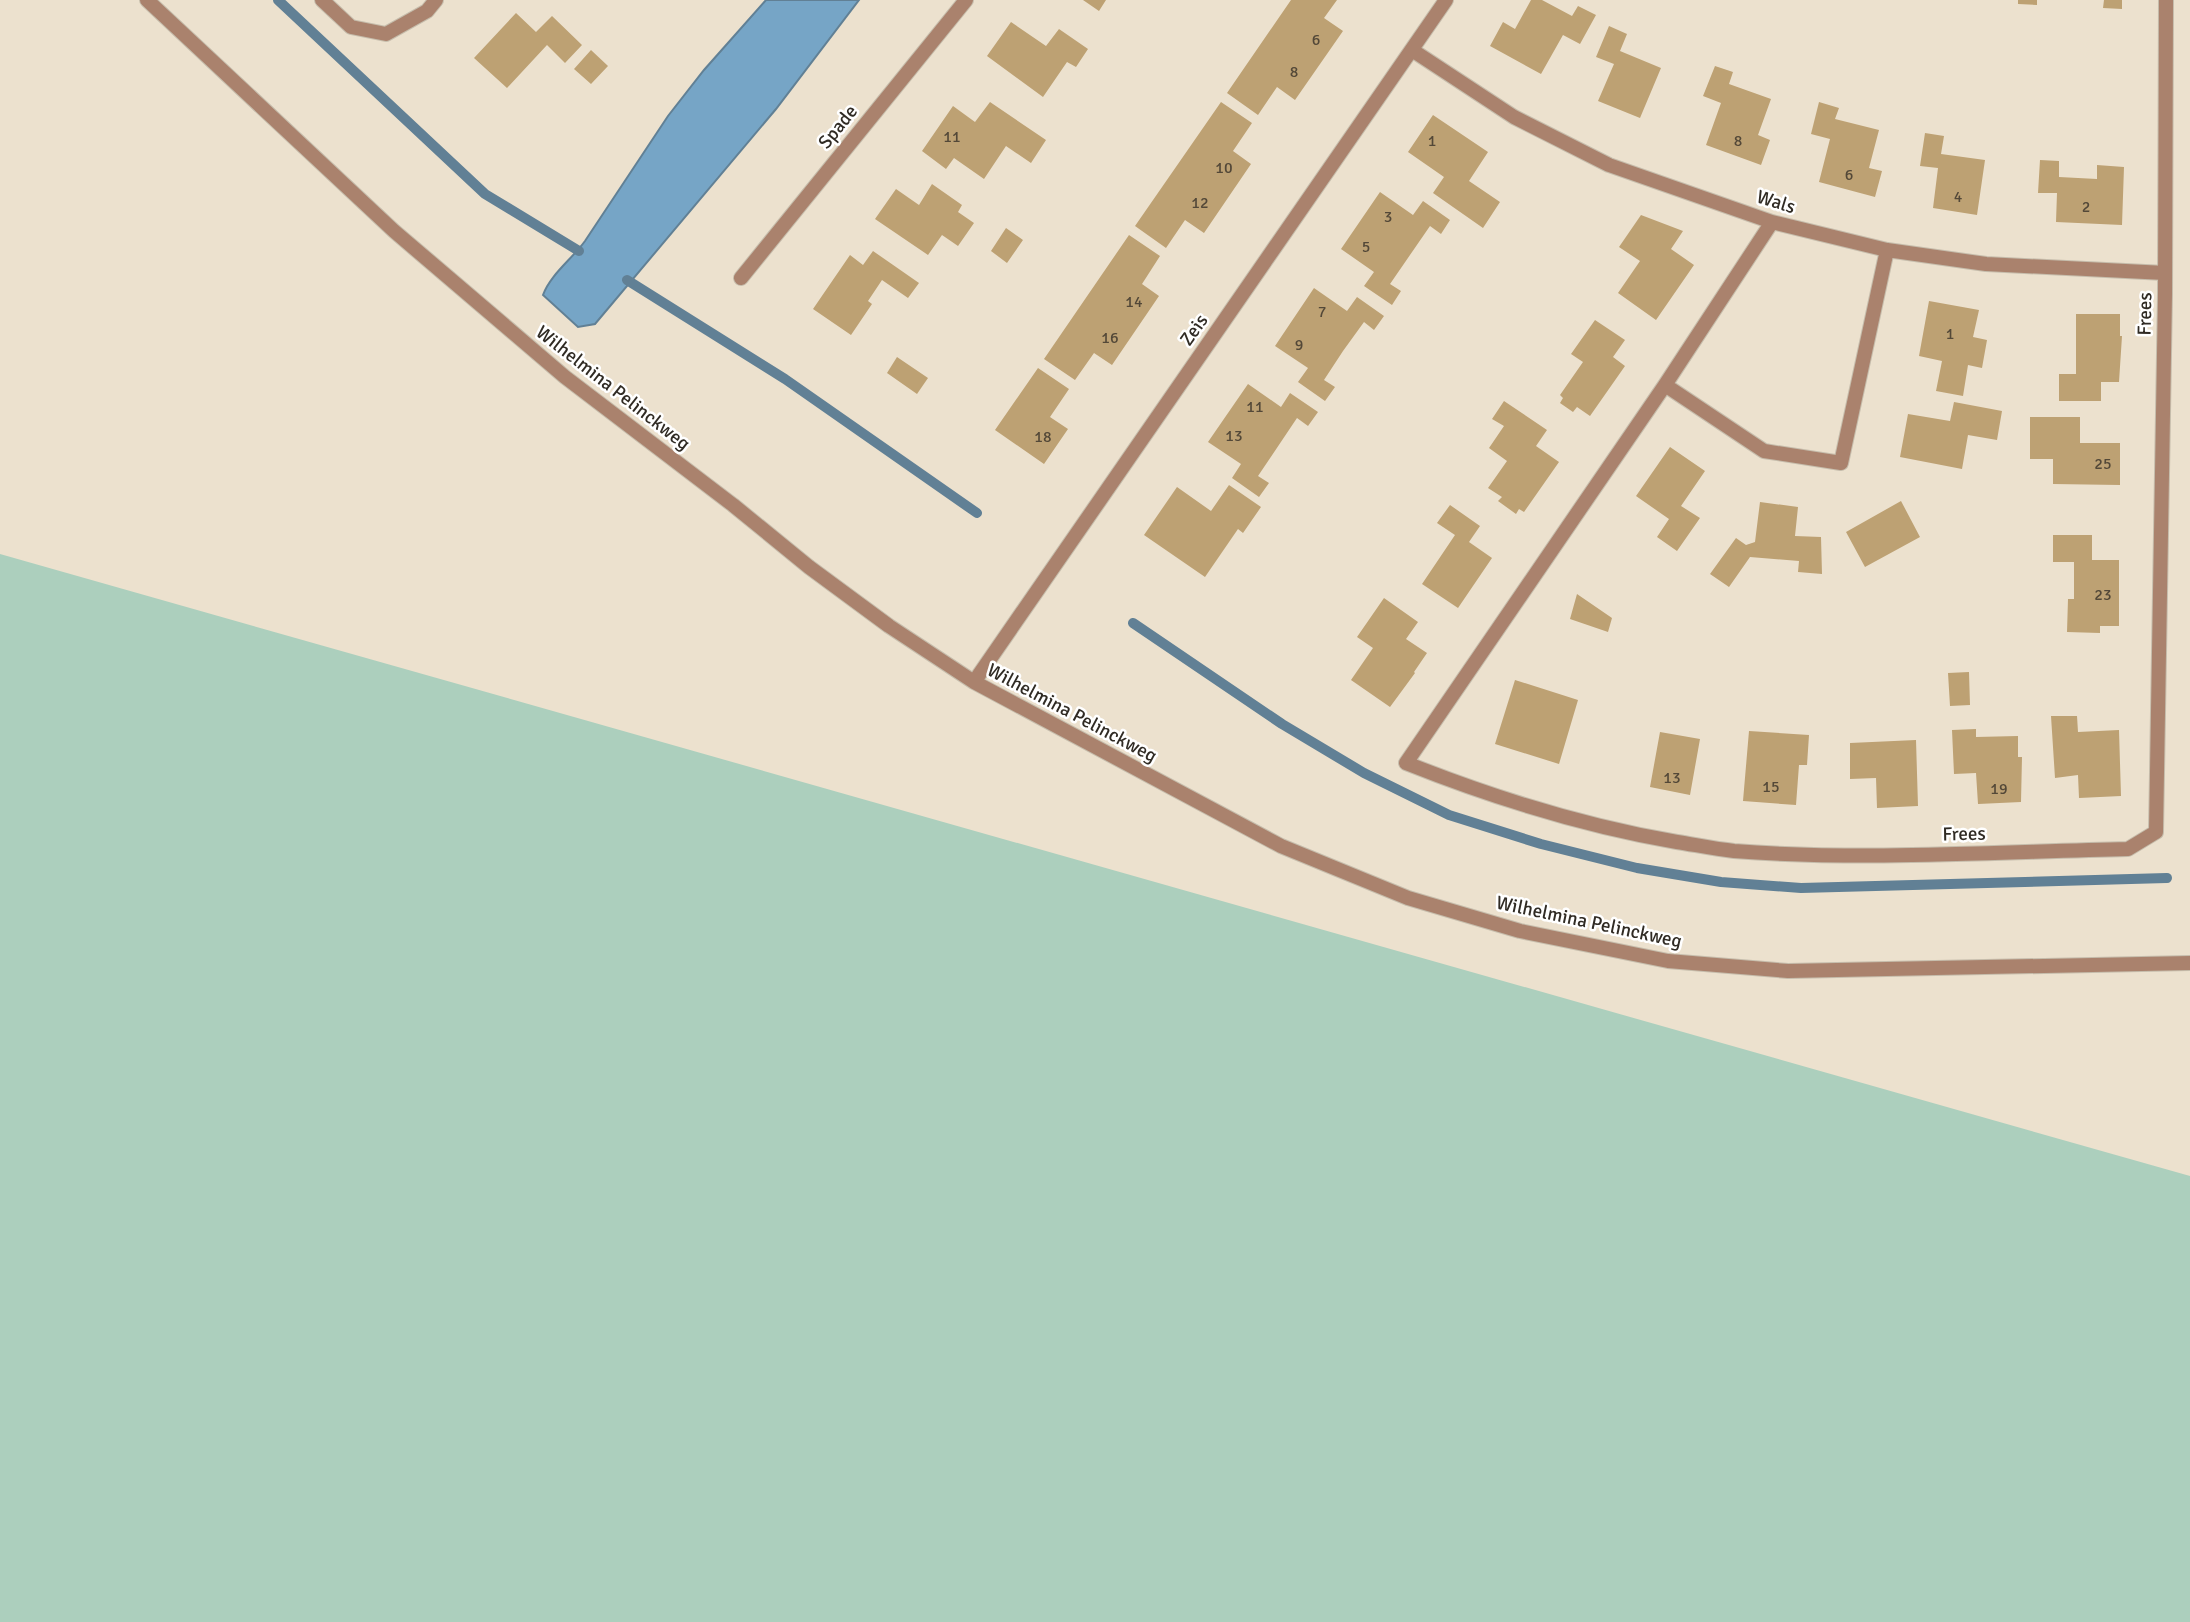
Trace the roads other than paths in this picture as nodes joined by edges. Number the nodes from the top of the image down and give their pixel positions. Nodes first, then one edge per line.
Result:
1 (147, 0) edge
2 (322, 0) edge
3 (436, 0) edge
4 (966, 0) edge
5 (1446, 0) edge
6 (2166, 0) edge
7 (1412, 50) junction
8 (1772, 222) junction
9 (1887, 250) junction
10 (2165, 273) junction
11 (741, 278) dead end
12 (1665, 385) junction
13 (974, 682) junction
14 (2190, 963) edge

1 - 13 street, Wilhelmina Pelinckweg
2 - 3 street
4 - 11 street, Spade
5 - 7 street, Zeis
6 - 10 street, Frees
7 - 8 street, Wals
7 - 13 street, Zeis
8 - 9 street, Wals
8 - 12 street, Frees
9 - 10 street, Wals
9 - 12 street
10 - 12 street, Frees
13 - 14 street, Wilhelmina Pelinckweg

